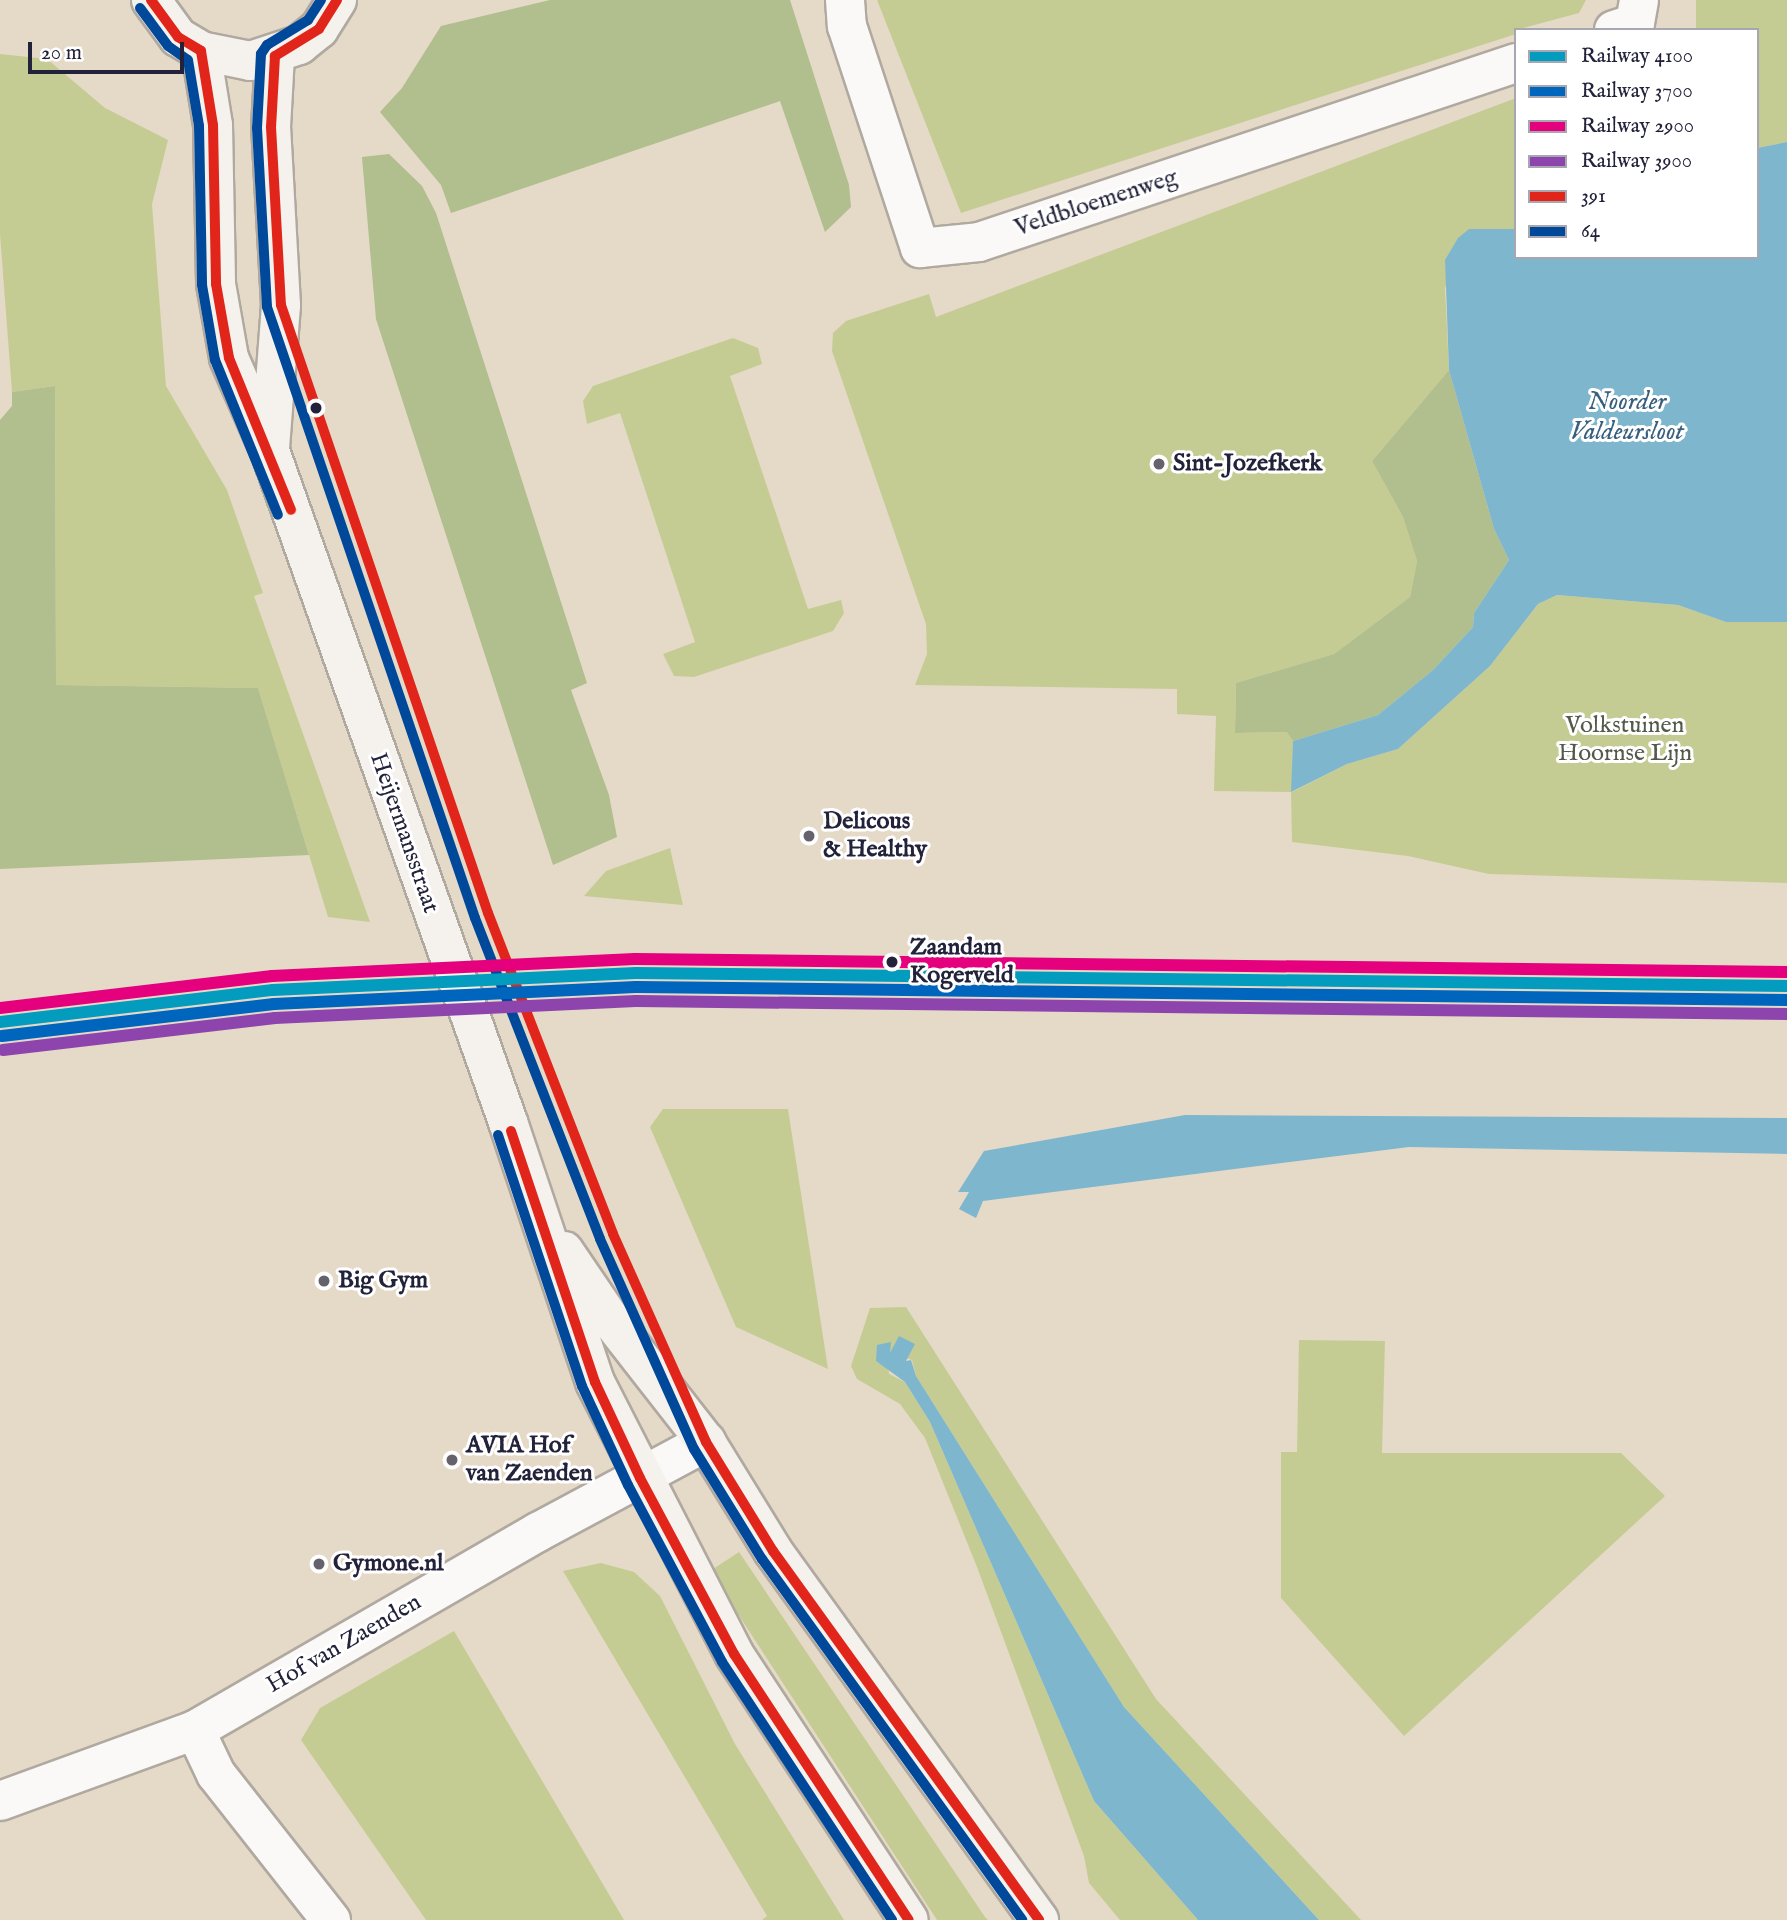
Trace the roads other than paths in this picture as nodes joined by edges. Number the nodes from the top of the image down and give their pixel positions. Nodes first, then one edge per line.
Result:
1 (151, 0) edge
2 (337, 0) edge
3 (845, 0) edge
4 (1639, 0) edge
5 (1620, 28) edge
6 (201, 51) junction
7 (275, 55) junction
8 (1514, 63) edge
9 (270, 451) junction
10 (539, 1214) junction
11 (706, 1442) junction
12 (640, 1478) junction
13 (195, 1730) junction
14 (0, 1801) edge
15 (331, 1920) edge
16 (909, 1920) edge
17 (1039, 1920) edge

1 - 6 main road
2 - 7 main road
3 - 8 street, Veldbloemenweg
4 - 5 street
6 - 7 main road
6 - 9 main road, Heijermansstraat
7 - 9 main road, Heijermansstraat
9 - 10 main road, Heijermansstraat
10 - 11 main road, Heijermansstraat
10 - 12 main road, Heijermansstraat
11 - 12 street, Hof van Zaenden
11 - 17 main road, Heijermansstraat
12 - 13 street, Hof van Zaenden
12 - 16 main road, Heijermansstraat
13 - 14 street, Hof van Zaenden
13 - 15 street

